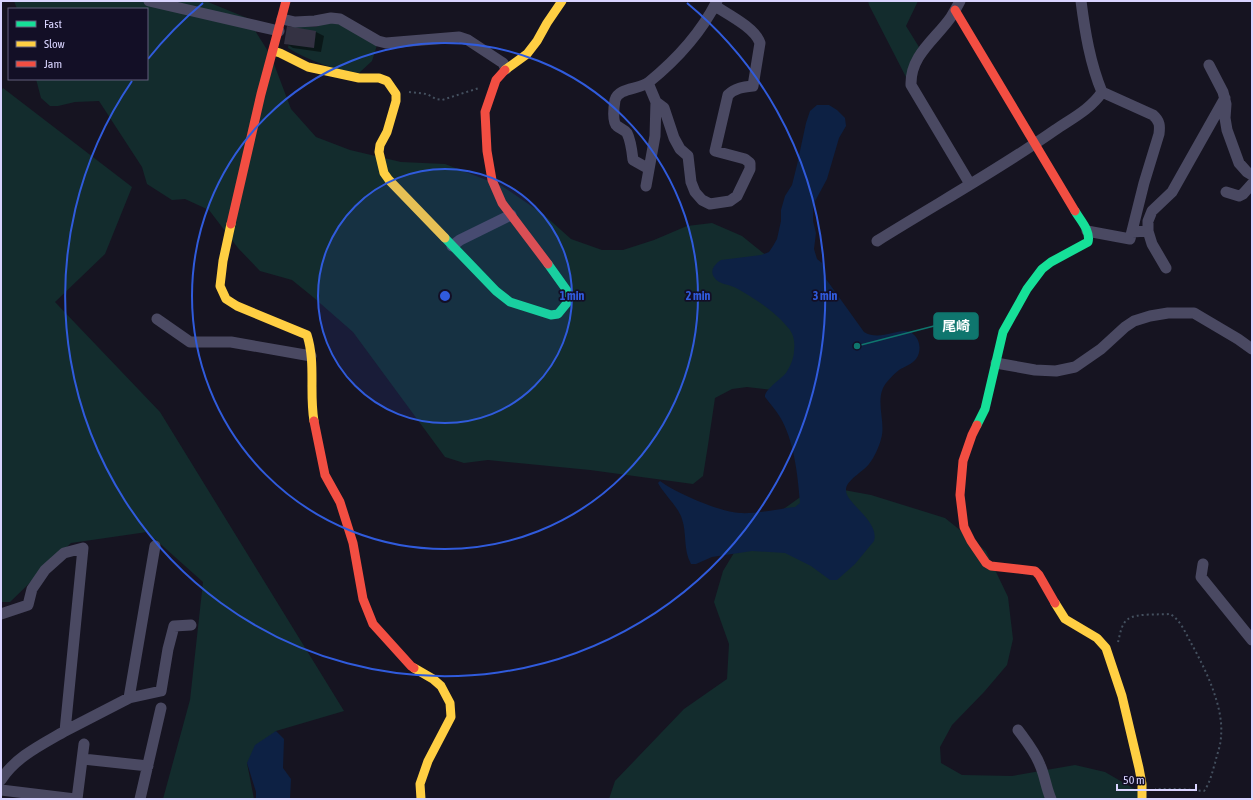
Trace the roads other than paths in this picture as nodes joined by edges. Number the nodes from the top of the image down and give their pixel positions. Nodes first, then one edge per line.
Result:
1 (149, 1) edge
2 (286, 1) edge
3 (562, 1) edge
4 (1081, 1) edge
5 (716, 3) edge
6 (957, 6) edge
7 (282, 19) junction
8 (279, 31) junction
9 (273, 51) junction
10 (1209, 66) dead end
11 (506, 69) junction
12 (648, 83) junction
13 (1102, 92) junction
14 (1225, 98) junction
15 (656, 102) junction
16 (1036, 144) junction
17 (649, 169) junction
18 (1252, 175) edge
19 (970, 184) junction
20 (1252, 184) edge
21 (646, 186) dead end
22 (1226, 192) dead end
23 (511, 215) junction
24 (1087, 231) junction
25 (1148, 231) junction
26 (1132, 232) junction
27 (877, 241) dead end
28 (452, 246) junction
29 (1166, 268) dead end
30 (157, 319) dead end
31 (1252, 349) edge
32 (311, 356) junction
33 (996, 363) junction
34 (155, 546) dead end
35 (1203, 564) dead end
36 (1, 614) edge
37 (190, 625) dead end
38 (1252, 640) edge
39 (129, 698) junction
40 (161, 708) dead end
41 (1018, 730) dead end
42 (65, 731) junction
43 (84, 744) dead end
44 (83, 759) junction
45 (148, 766) junction
46 (1, 780) edge
47 (1, 790) edge
48 (1142, 795) edge
49 (58, 798) edge
50 (76, 799) edge
51 (140, 799) edge
52 (421, 799) edge
53 (1051, 799) edge

1 - 8 street
2 - 7 street
3 - 11 street
4 - 13 street
5 - 12 street
5 - 15 street
6 - 16 street
6 - 19 street
7 - 8 street
7 - 11 street
8 - 9 street
9 - 28 street
9 - 32 street
10 - 14 street
11 - 23 street
12 - 15 street
12 - 17 street
13 - 16 street
13 - 26 street
14 - 18 street
14 - 25 street
15 - 17 street
16 - 19 street
16 - 24 street
17 - 21 street
19 - 27 street
20 - 22 street
23 - 28 street
23 - 28 street
24 - 26 street
24 - 33 street
25 - 26 street
25 - 29 street
30 - 32 street
31 - 33 street
32 - 52 street
33 - 48 street
34 - 39 street
35 - 38 street
36 - 42 street
37 - 39 street
39 - 42 street
40 - 45 street
41 - 53 street
42 - 46 street
43 - 44 street
44 - 45 street
44 - 50 street
45 - 51 street
47 - 49 street
49 - 50 street

